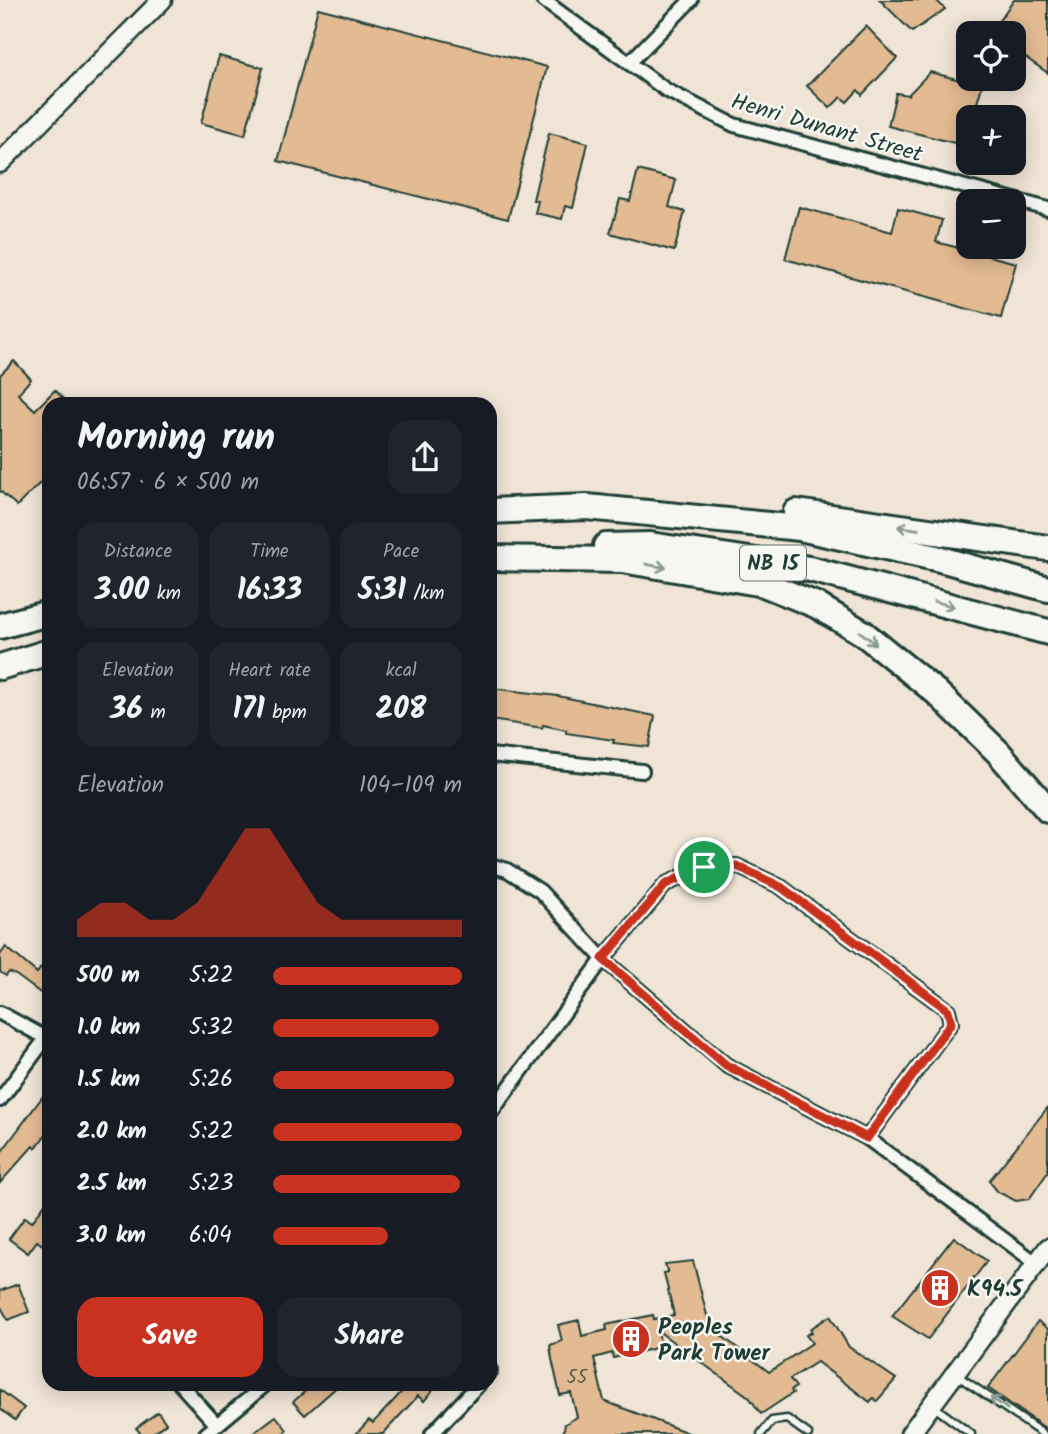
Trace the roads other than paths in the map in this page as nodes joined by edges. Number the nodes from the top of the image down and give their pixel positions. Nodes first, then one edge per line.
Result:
1 (162, 0) edge
2 (543, 0) edge
3 (691, 0) edge
4 (629, 64) junction
5 (0, 163) edge
6 (1048, 209) edge
7 (497, 500) edge
8 (497, 511) edge
9 (1048, 548) edge
10 (497, 550) edge
11 (497, 558) edge
12 (1048, 589) edge
13 (42, 615) edge
14 (0, 626) edge
15 (1048, 632) edge
16 (42, 654) edge
17 (0, 667) edge
18 (497, 756) edge
19 (642, 771) dead end
20 (1048, 810) edge
21 (497, 867) edge
22 (603, 959) junction
23 (0, 1013) edge
24 (42, 1033) edge
25 (42, 1044) edge
26 (0, 1100) edge
27 (497, 1104) edge
28 (867, 1138) junction
29 (1043, 1258) edge
30 (955, 1374) junction
31 (186, 1391) edge
32 (258, 1391) edge
33 (472, 1391) edge
34 (932, 1405) junction
35 (218, 1425) junction
36 (206, 1434) edge
37 (432, 1434) edge
38 (761, 1434) edge
39 (808, 1434) edge
40 (910, 1434) edge
41 (971, 1434) edge
42 (1043, 1434) edge

1 - 5 street
2 - 4 street, Henri Dunant Street
3 - 4 street
4 - 6 street, Henri Dunant Street
9 -> 7 highway
8 - 12 highway, NB 15
10 -> 15 highway, NB 15
11 -> 20 highway
13 - 14 highway
16 - 17 highway
18 - 19 street
21 - 22 street
22 - 27 street
22 - 28 street
22 - 28 street
23 - 24 street
25 - 26 street
28 - 29 street
29 - 30 street
30 - 34 street
42 -> 30 lane
31 - 35 street
32 - 35 street
33 - 37 street
34 - 40 street
34 - 41 lane
35 - 36 street
38 - 39 lane

